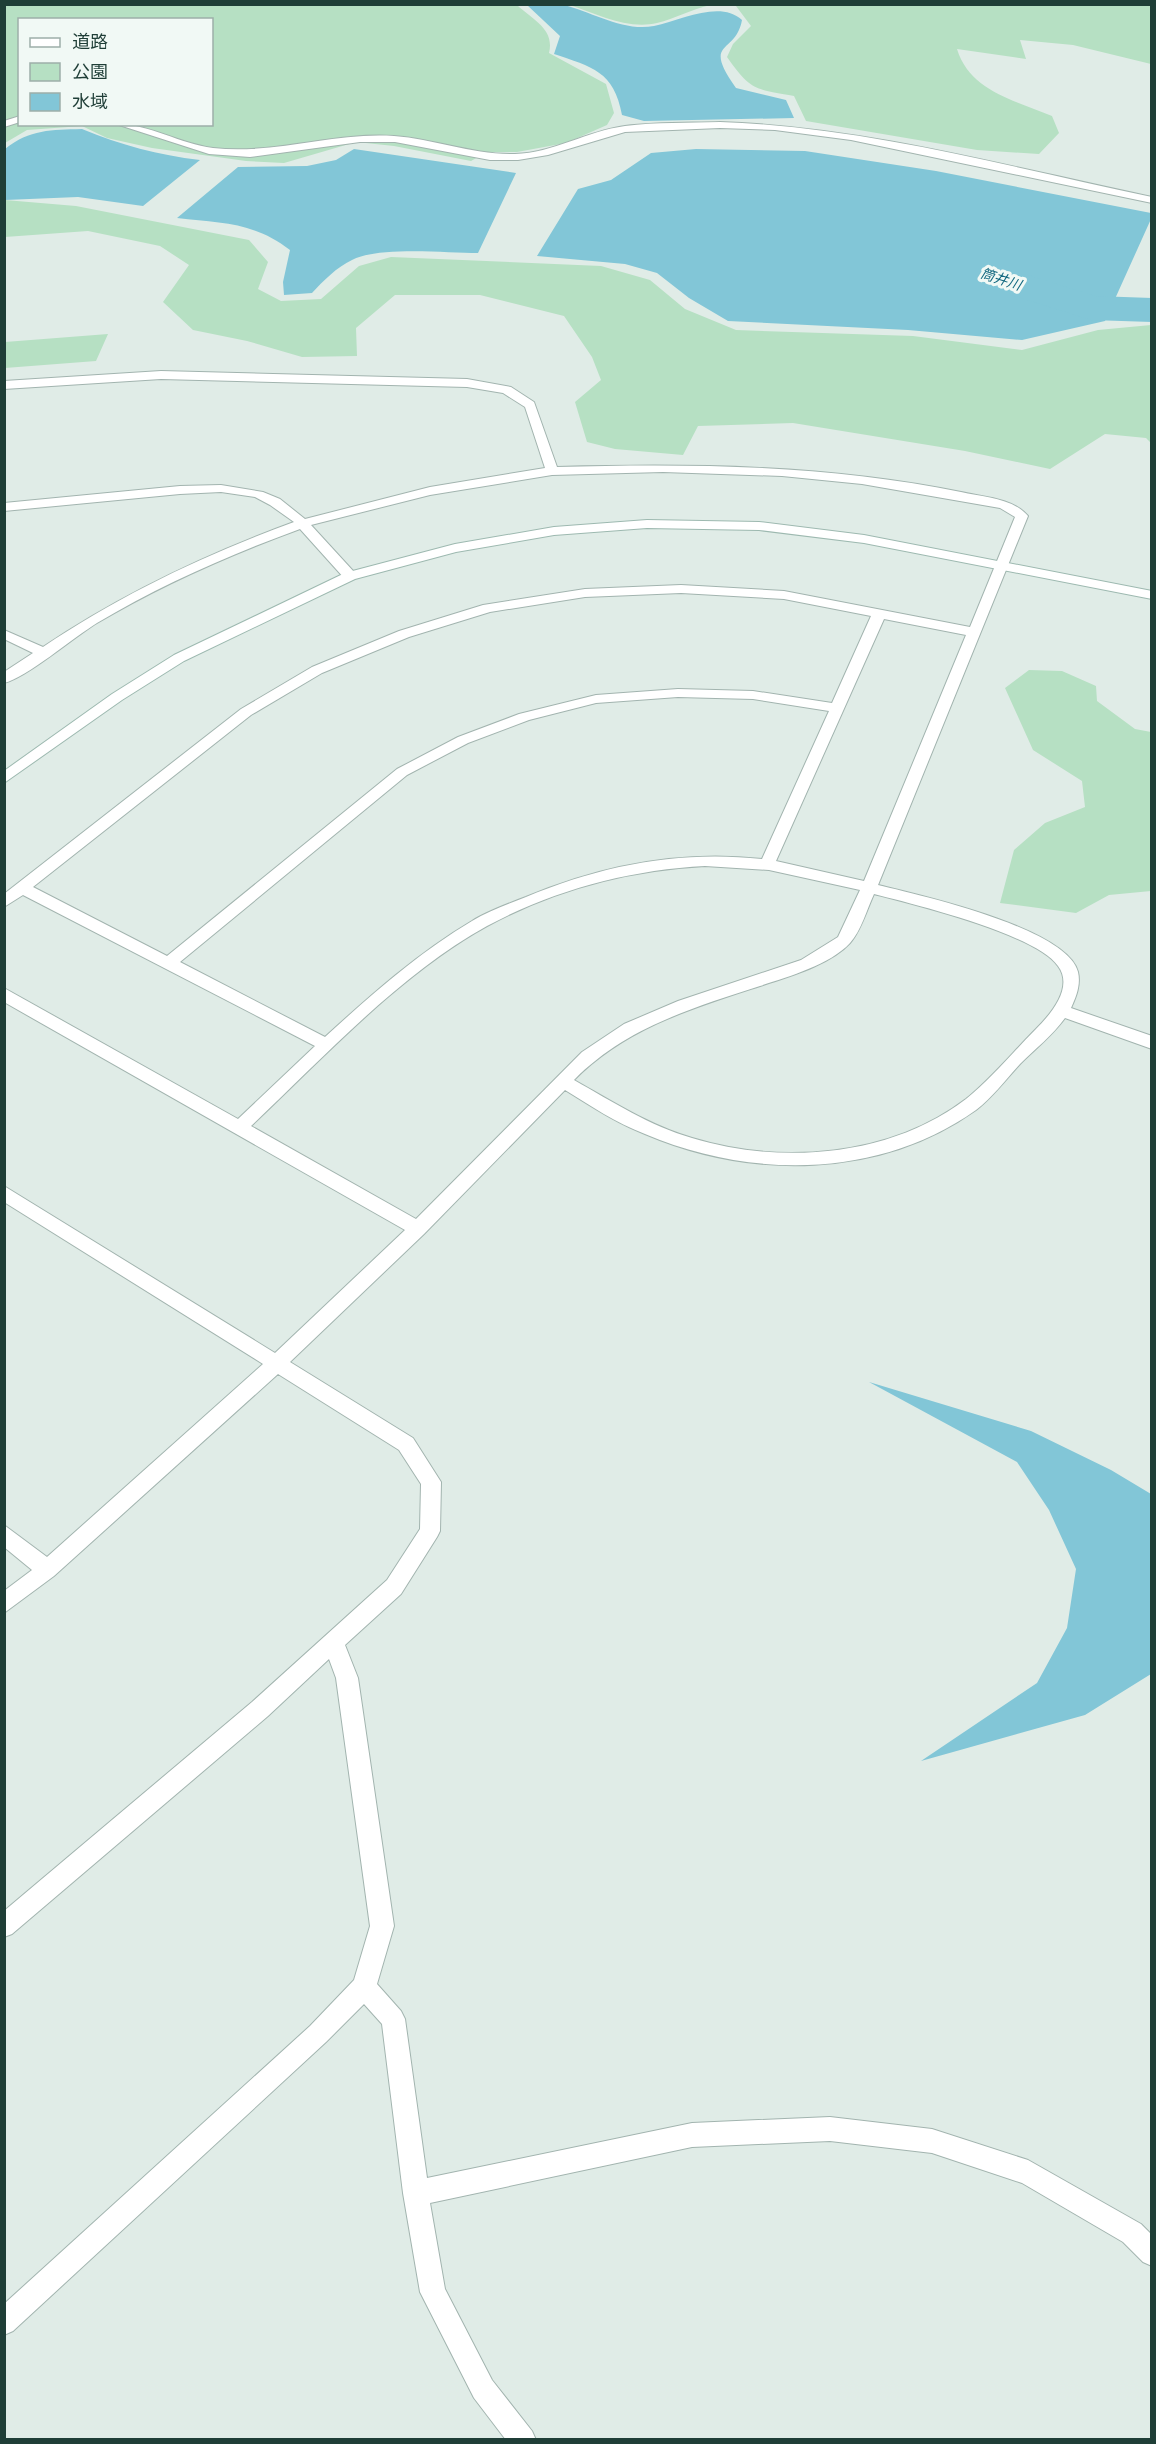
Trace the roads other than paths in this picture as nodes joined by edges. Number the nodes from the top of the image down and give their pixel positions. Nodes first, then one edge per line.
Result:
1 (128, 126) edge
2 (1152, 200) edge
3 (4, 386) edge
4 (552, 471) junction
5 (4, 507) edge
6 (301, 524) junction
7 (1002, 566) junction
8 (350, 576) junction
9 (1152, 595) edge
10 (880, 612) junction
11 (974, 632) junction
12 (4, 634) edge
13 (44, 653) junction
14 (4, 680) edge
15 (838, 708) junction
16 (4, 778) edge
17 (767, 864) junction
18 (22, 888) junction
19 (869, 888) junction
20 (4, 902) edge
21 (169, 963) junction
22 (4, 994) edge
23 (1062, 1011) junction
24 (1152, 1043) edge
25 (327, 1045) junction
26 (562, 1081) junction
27 (241, 1126) junction
28 (4, 1193) edge
29 (418, 1229) junction
30 (277, 1363) junction
31 (4, 1534) edge
32 (47, 1570) junction
33 (4, 1604) edge
34 (334, 1644) junction
35 (4, 1926) edge
36 (364, 1987) junction
37 (416, 2193) junction
38 (1152, 2253) edge
39 (4, 2322) edge
40 (523, 2439) edge

1 - 2 street
3 - 4 street
4 - 6 street
4 - 7 street
5 - 6 street
6 - 8 street
6 - 13 street
7 - 8 street
7 - 9 street
7 - 11 street
8 - 16 street
10 - 11 street
10 - 15 street
10 - 18 street
11 - 19 street
12 - 13 street
13 - 14 street
15 - 17 street
15 - 21 street
17 - 19 street
17 - 25 street
18 - 20 street
18 - 21 street
19 - 23 street
19 - 26 street
21 - 25 street
22 - 27 street
23 - 24 street
23 - 26 street
25 - 27 street
26 - 29 street
27 - 29 street
28 - 30 street
29 - 30 street
30 - 32 street
30 - 34 street
31 - 32 street
32 - 33 street
34 - 35 street
34 - 36 street
36 - 37 street
36 - 39 street
37 - 38 street
37 - 40 street

